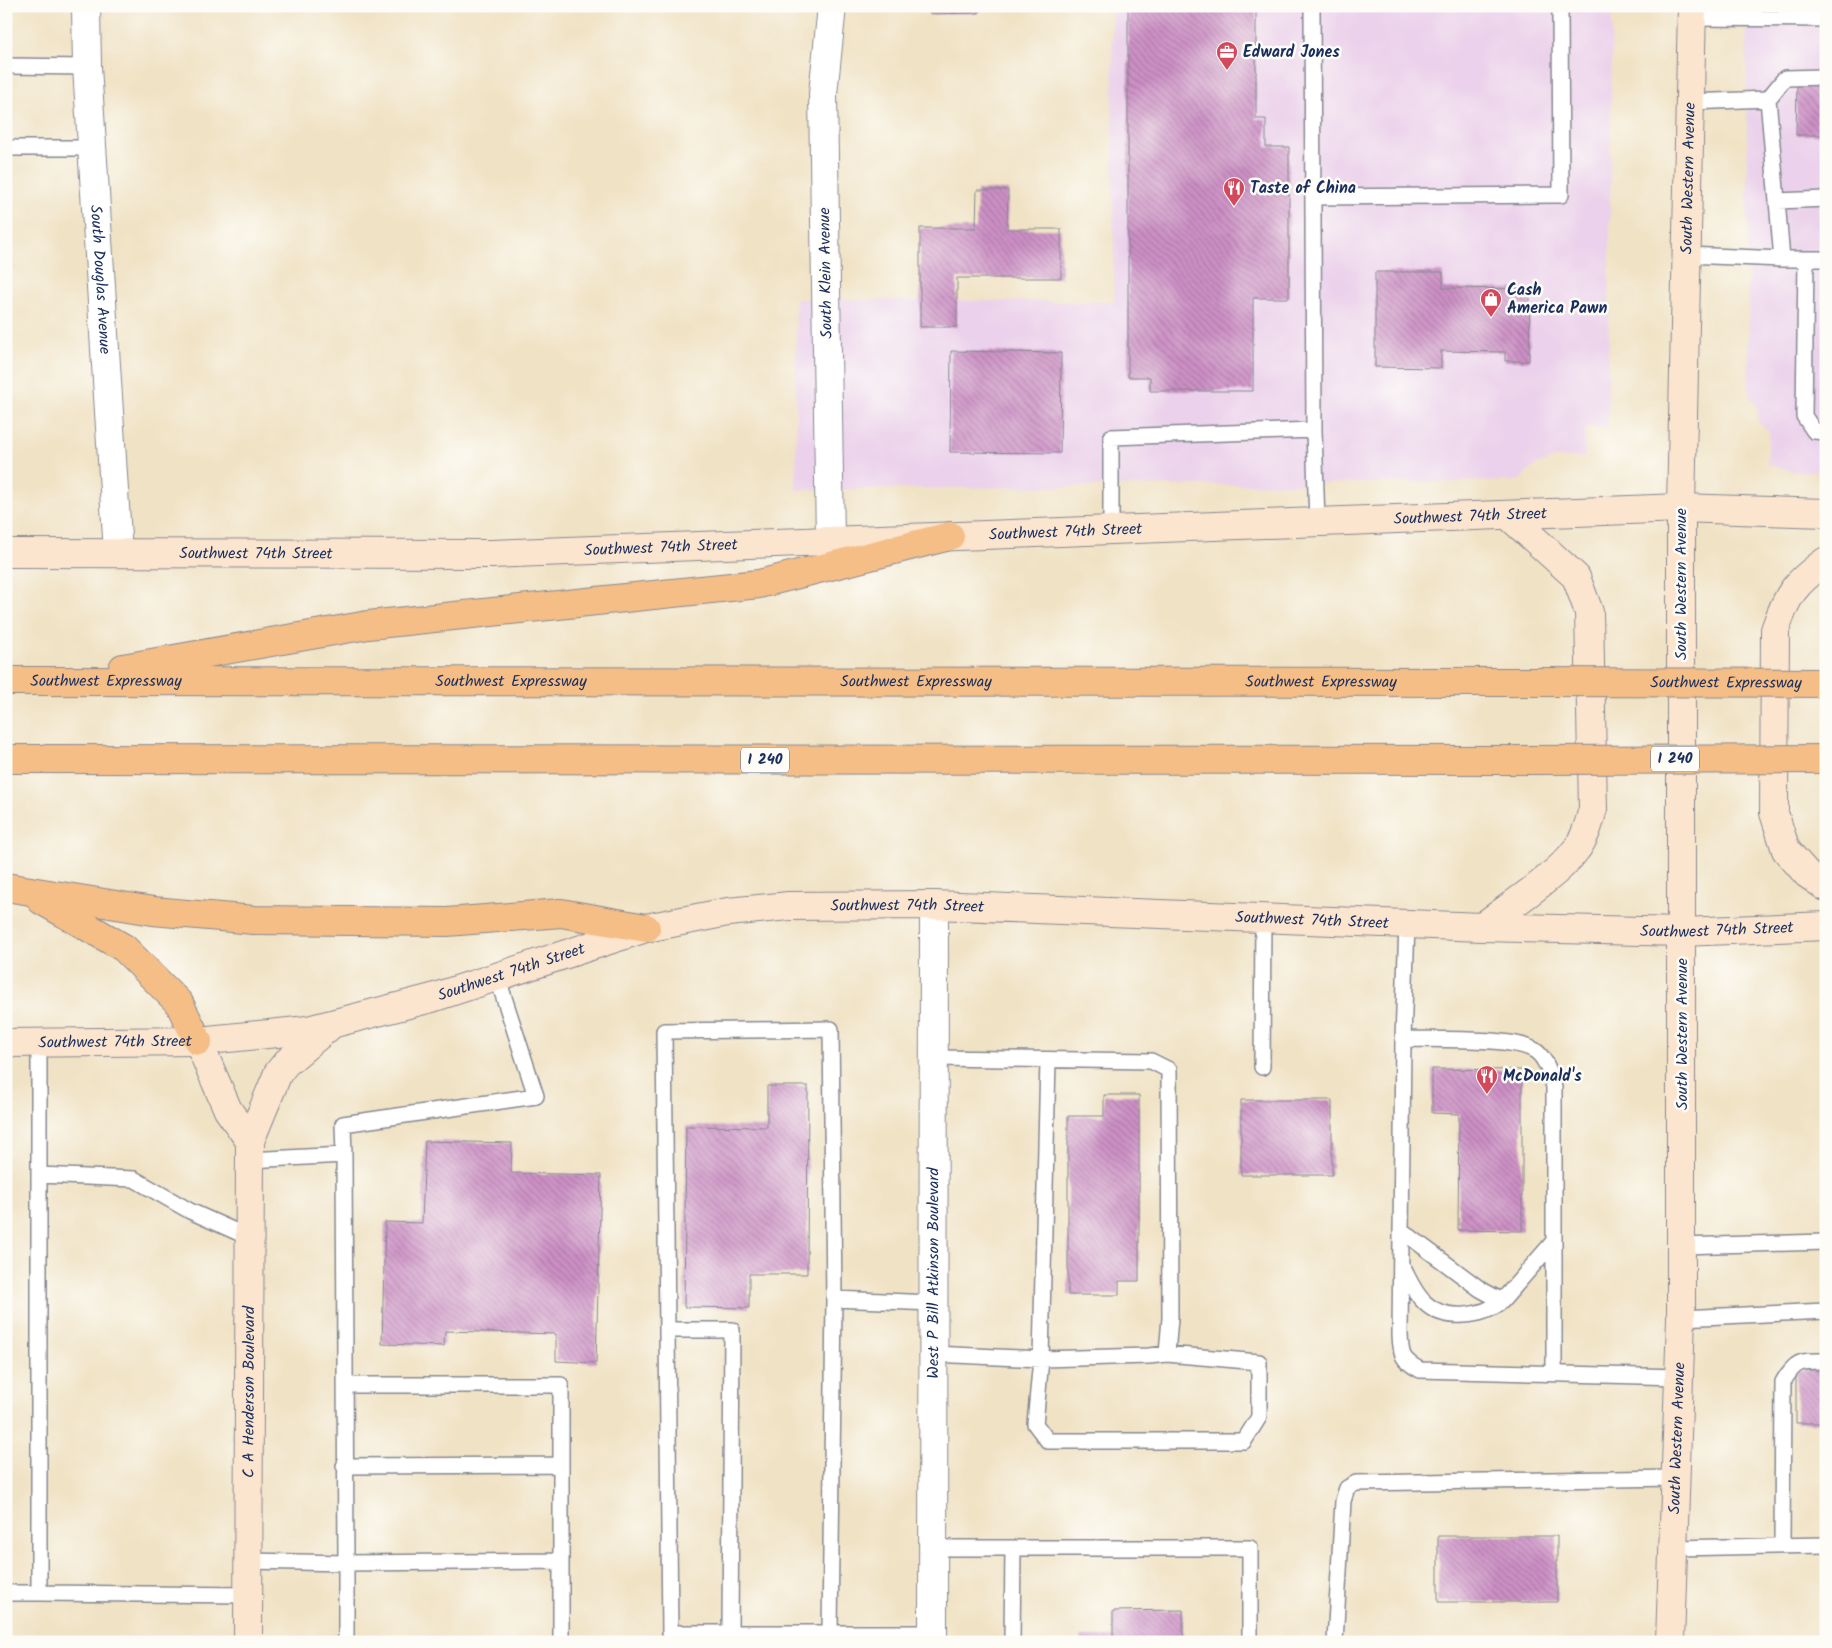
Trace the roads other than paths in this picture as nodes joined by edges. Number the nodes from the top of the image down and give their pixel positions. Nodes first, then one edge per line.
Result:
1 (86, 6) edge
2 (832, 6) edge
3 (1312, 6) edge
4 (1560, 6) edge
5 (1692, 12) edge
6 (1826, 19) edge
7 (6, 66) edge
8 (88, 67) junction
9 (1826, 77) edge
10 (1768, 100) junction
11 (1690, 102) junction
12 (6, 148) edge
13 (93, 148) junction
14 (1313, 197) junction
15 (1826, 199) edge
16 (1777, 202) junction
17 (1687, 255) junction
18 (1782, 259) junction
19 (1806, 259) junction
20 (1826, 259) edge
21 (1314, 430) junction
22 (1826, 432) edge
23 (1681, 508) junction
24 (1826, 513) edge
25 (1509, 516) junction
26 (1317, 523) junction
27 (1111, 530) junction
28 (950, 536) junction
29 (830, 541) junction
30 (6, 552) edge
31 (118, 553) junction
32 (1826, 561) edge
33 (6, 681) edge
34 (52, 681) junction
35 (1826, 683) edge
36 (6, 759) edge
37 (1826, 759) edge
38 (1826, 887) edge
39 (17, 889) edge
40 (934, 906) junction
41 (1263, 918) junction
42 (1407, 924) junction
43 (1826, 926) edge
44 (1482, 927) junction
45 (646, 928) junction
46 (1682, 932) junction
47 (496, 976) junction
48 (332, 1024) junction
49 (1403, 1039) junction
50 (198, 1041) junction
51 (6, 1043) edge
52 (39, 1043) junction
53 (934, 1058) junction
54 (1048, 1060) junction
55 (1262, 1067) dead end
56 (250, 1151) junction
57 (344, 1155) junction
58 (39, 1175) junction
59 (1401, 1230) junction
60 (248, 1237) junction
61 (1554, 1241) junction
62 (1826, 1242) edge
63 (1681, 1246) junction
64 (1400, 1263) junction
65 (834, 1298) junction
66 (1502, 1301) junction
67 (934, 1302) junction
68 (1826, 1311) edge
69 (1681, 1318) junction
70 (667, 1330) junction
71 (934, 1354) junction
72 (1167, 1354) junction
73 (1041, 1359) junction
74 (1826, 1361) edge
75 (1554, 1374) junction
76 (1679, 1377) junction
77 (346, 1385) junction
78 (562, 1465) junction
79 (344, 1466) junction
80 (1676, 1478) junction
81 (1826, 1545) edge
82 (1782, 1546) junction
83 (933, 1548) junction
84 (1013, 1548) junction
85 (1674, 1548) junction
86 (248, 1561) junction
87 (562, 1561) junction
88 (346, 1563) junction
89 (6, 1592) edge
90 (39, 1592) junction
91 (248, 1595) junction
92 (730, 1633) junction
93 (830, 1633) junction
94 (933, 1638) edge
95 (248, 1642) edge
96 (346, 1642) edge
97 (562, 1642) edge
98 (1012, 1642) edge
99 (1250, 1642) edge
100 (1335, 1642) edge
101 (1670, 1642) edge

1 - 8 street, South Douglas Avenue
2 - 29 street, South Klein Avenue
3 - 14 lane
4 - 14 lane
5 - 6 lane
5 - 11 main road, South Western Avenue
7 - 8 lane
8 - 13 street, South Douglas Avenue
9 - 10 lane
10 - 11 lane
10 - 16 lane
11 - 17 main road, South Western Avenue
12 - 13 lane
13 - 31 street, South Douglas Avenue
14 - 21 lane
15 - 16 lane
16 - 18 lane
17 - 18 lane
17 - 23 main road, South Western Avenue
18 - 19 lane
19 - 20 lane
19 - 22 lane
21 - 26 lane
21 - 27 lane
23 - 24 main road, Southwest 74th Street
23 - 25 main road, Southwest 74th Street
23 - 46 main road, South Western Avenue
25 - 26 main road, Southwest 74th Street
25 - 44 main road
26 - 27 main road, Southwest 74th Street
27 - 28 main road, Southwest 74th Street
28 - 29 main road, Southwest 74th Street
28 - 34 highway
29 - 31 main road, Southwest 74th Street
30 - 31 main road, Southwest 74th Street
32 - 38 main road
33 - 34 highway, Southwest Expressway
34 - 35 highway, Southwest Expressway, bridge
36 - 37 highway, I 240, bridge
39 - 45 highway
39 - 50 highway
40 - 41 main road, Southwest 74th Street
40 - 45 main road, Southwest 74th Street
40 - 53 street, West P Bill Atkinson Boulevard
41 - 42 main road, Southwest 74th Street
41 - 55 lane
42 - 44 main road, Southwest 74th Street
42 - 49 lane
43 - 46 main road, Southwest 74th Street
44 - 46 main road, Southwest 74th Street
45 - 47 main road, Southwest 74th Street
46 - 63 main road, South Western Avenue
47 - 48 main road, Southwest 74th Street
47 - 57 lane
48 - 50 main road, Southwest 74th Street
48 - 56 main road, C A Henderson Boulevard
49 - 59 lane
49 - 61 lane
50 - 52 main road, Southwest 74th Street
50 - 56 main road
51 - 52 main road, Southwest 74th Street
52 - 58 lane
53 - 54 lane
53 - 67 street, West P Bill Atkinson Boulevard
54 - 72 lane
54 - 73 lane
56 - 57 lane
56 - 60 main road, C A Henderson Boulevard
57 - 77 lane
58 - 60 lane
58 - 90 lane
59 - 64 lane
59 - 66 lane
60 - 86 main road, C A Henderson Boulevard
61 - 66 lane
61 - 75 lane
62 - 63 lane
63 - 69 main road, South Western Avenue
64 - 66 lane
64 - 75 lane
65 - 67 lane
65 - 70 lane
65 - 93 lane
67 - 71 street, West P Bill Atkinson Boulevard
68 - 69 lane
69 - 76 main road, South Western Avenue
70 - 92 lane
70 - 92 lane
71 - 73 lane
71 - 83 street, West P Bill Atkinson Boulevard
72 - 73 lane
72 - 73 lane
74 - 82 lane
75 - 76 lane
76 - 80 main road, South Western Avenue
77 - 78 lane
77 - 79 lane
78 - 79 lane
78 - 87 lane
79 - 88 lane
80 - 85 main road, South Western Avenue
80 - 100 lane
81 - 82 lane
82 - 85 lane
83 - 84 lane
83 - 94 street, West P Bill Atkinson Boulevard
84 - 98 lane
84 - 99 lane
85 - 101 main road, South Western Avenue
86 - 88 lane
86 - 91 main road, C A Henderson Boulevard
87 - 88 lane
87 - 97 lane
88 - 96 lane
89 - 90 lane
90 - 91 lane
91 - 95 main road, C A Henderson Boulevard
92 - 93 lane
93 - 94 lane

